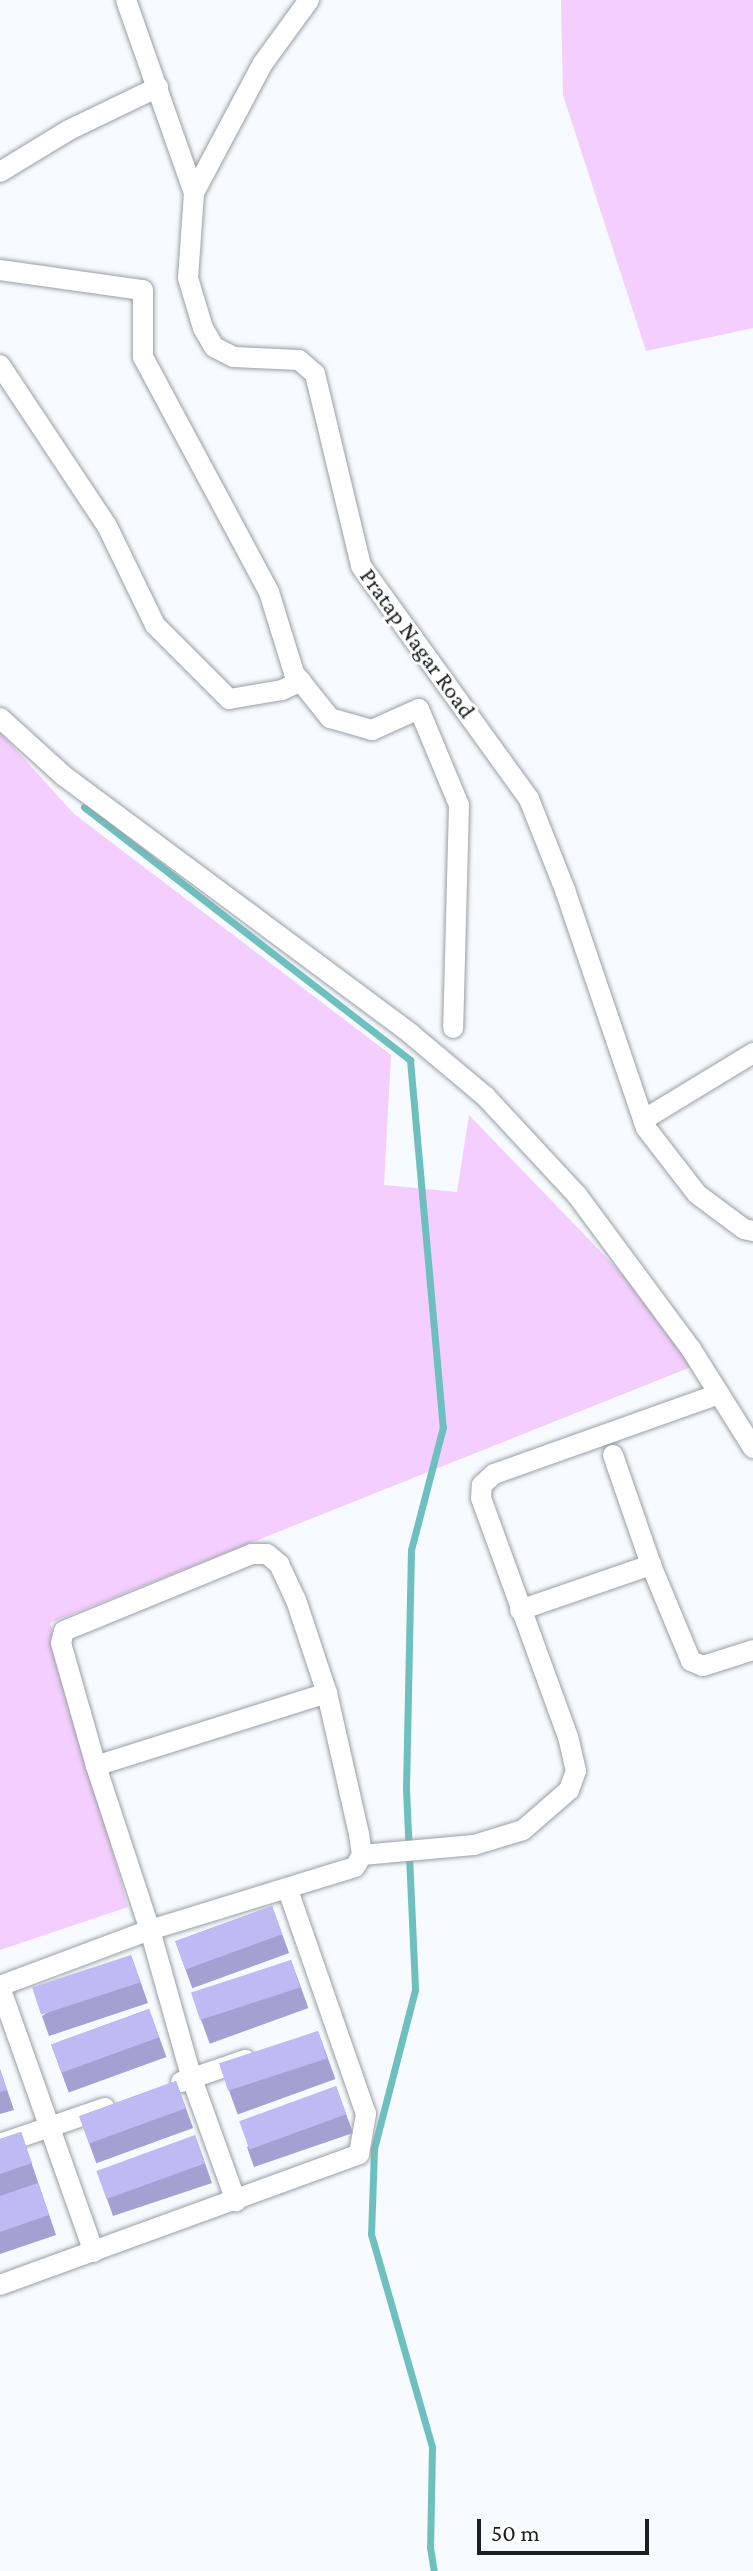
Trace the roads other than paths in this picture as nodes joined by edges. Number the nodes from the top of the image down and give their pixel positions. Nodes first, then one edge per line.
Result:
1 (126, 0) edge
2 (309, 0) edge
3 (158, 87) junction
4 (0, 172) edge
5 (194, 193) junction
6 (0, 270) edge
7 (0, 365) edge
8 (301, 681) junction
9 (0, 718) edge
10 (453, 1028) dead end
11 (753, 1053) edge
12 (643, 1120) junction
13 (753, 1231) edge
14 (719, 1394) junction
15 (753, 1448) edge
16 (613, 1455) dead end
17 (651, 1565) junction
18 (520, 1610) junction
19 (753, 1650) edge
20 (327, 1693) junction
21 (96, 1766) junction
22 (371, 1855) junction
23 (288, 1890) junction
24 (150, 1930) junction
25 (0, 1986) edge
26 (264, 2054) edge
27 (192, 2079) junction
28 (164, 2088) edge
29 (121, 2103) edge
30 (50, 2127) junction
31 (0, 2144) edge
32 (236, 2201) junction
33 (94, 2252) junction
34 (0, 2285) edge

1 - 3 street
2 - 5 street, Pratap Nagar Road
3 - 4 street
3 - 5 street
5 - 12 street, Pratap Nagar Road
6 - 8 street
7 - 8 street
8 - 10 street
9 - 14 street
11 - 12 street
12 - 13 street, Pratap Nagar Road
14 - 15 street
14 - 18 street
16 - 17 street
17 - 18 street
17 - 19 street
18 - 22 street
20 - 21 street
20 - 21 street
20 - 22 street
21 - 24 street
22 - 23 street
23 - 24 street
23 - 32 street
24 - 25 street
24 - 27 street
25 - 30 street
26 - 27 street
27 - 28 street
27 - 32 street
29 - 30 street
30 - 31 street
30 - 33 street
32 - 33 street
33 - 34 street

